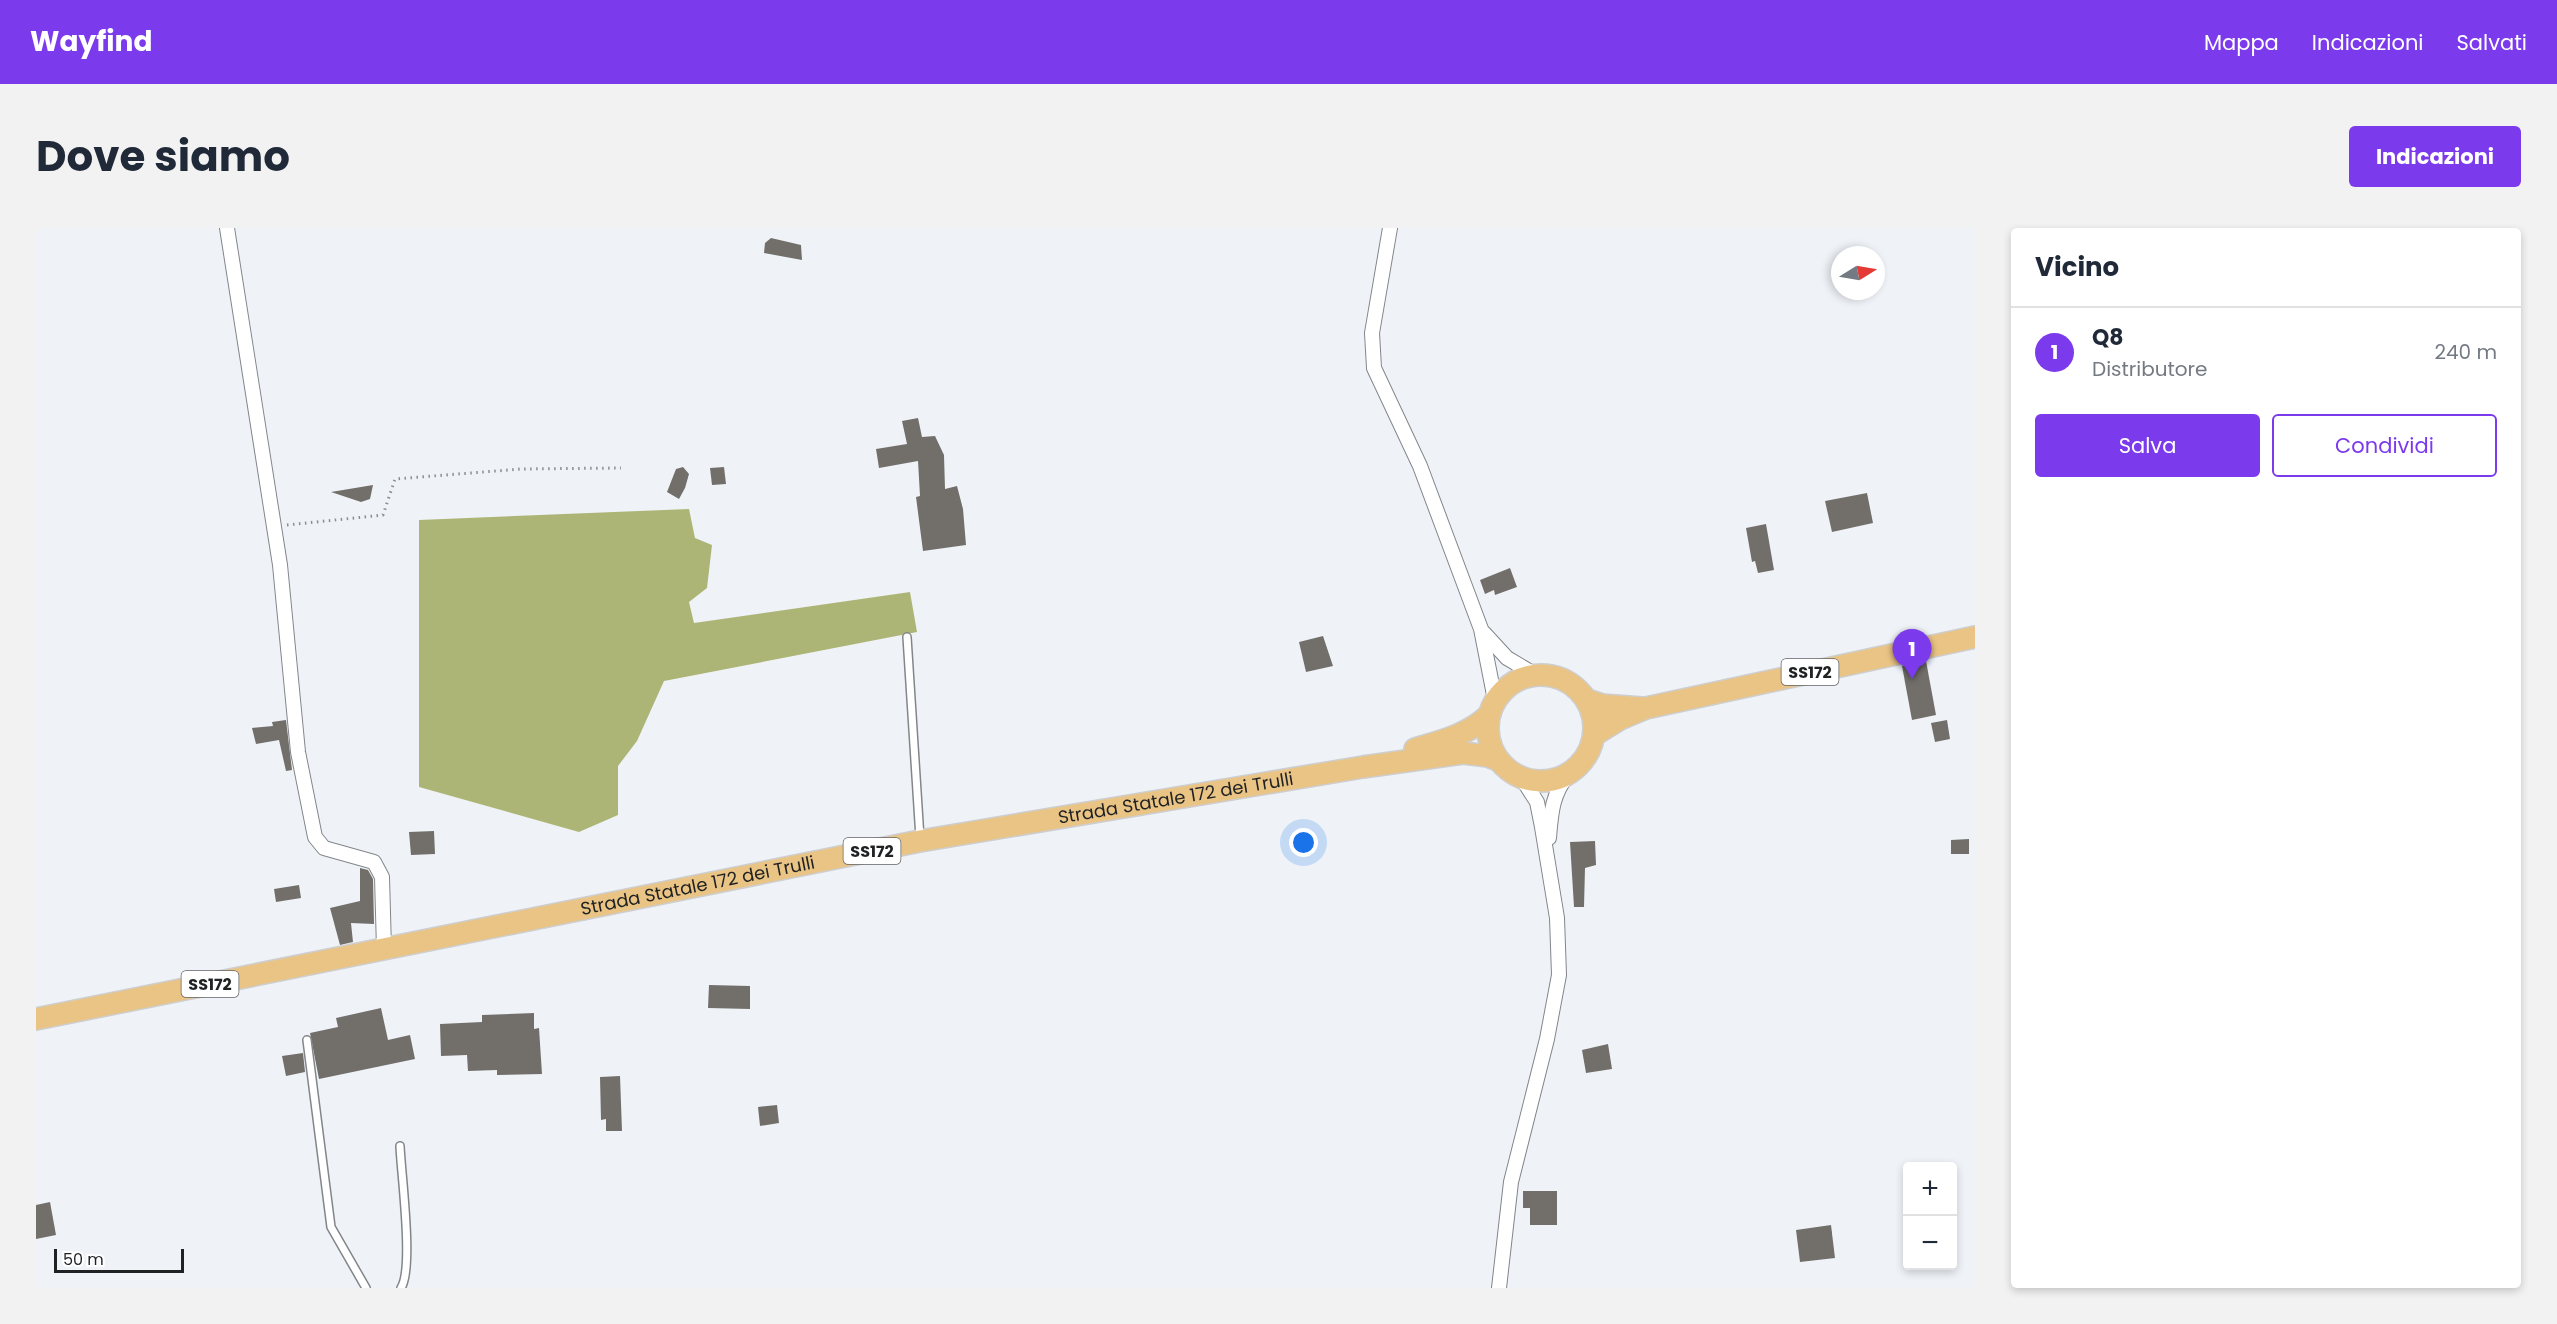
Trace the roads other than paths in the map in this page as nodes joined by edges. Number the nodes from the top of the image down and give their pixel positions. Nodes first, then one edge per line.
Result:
1 (227, 228) edge
2 (1390, 228) edge
3 (1481, 629) junction
4 (907, 637) dead end
5 (1975, 637) edge
6 (1534, 674) junction
7 (1587, 700) junction
8 (1492, 708) junction
9 (1646, 708) junction
10 (1594, 735) junction
11 (1498, 760) junction
12 (1363, 767) junction
13 (1568, 775) junction
14 (1521, 777) junction
15 (920, 841) junction
16 (1548, 855) junction
17 (384, 949) junction
18 (36, 1019) edge
19 (307, 1040) dead end
20 (400, 1146) dead end
21 (366, 1288) edge
22 (401, 1288) edge
23 (1499, 1288) edge

1 - 17 street
2 - 3 street
3 - 6 street
3 - 8 street
4 - 15 lane
5 - 9 main road, SS172
6 - 7 main road
6 - 8 main road, Strada Statale 172 dei Trulli
7 - 9 main road
7 - 10 main road
8 - 11 main road
8 - 12 main road, Strada Statale 172 dei Trulli
9 - 10 main road
10 - 13 main road
11 - 12 main road, Strada Statale 172 dei Trulli / SS172
11 - 14 main road, Strada Statale 172 dei Trulli
12 - 15 main road, Strada Statale 172 dei Trulli / SS172
13 - 14 main road
13 - 16 street
14 - 16 street
15 - 17 main road, Strada Statale 172 dei Trulli / SS172
16 - 23 street
17 - 18 main road, Strada Statale 172 dei Trulli / SS172
19 - 21 lane
20 - 22 lane

